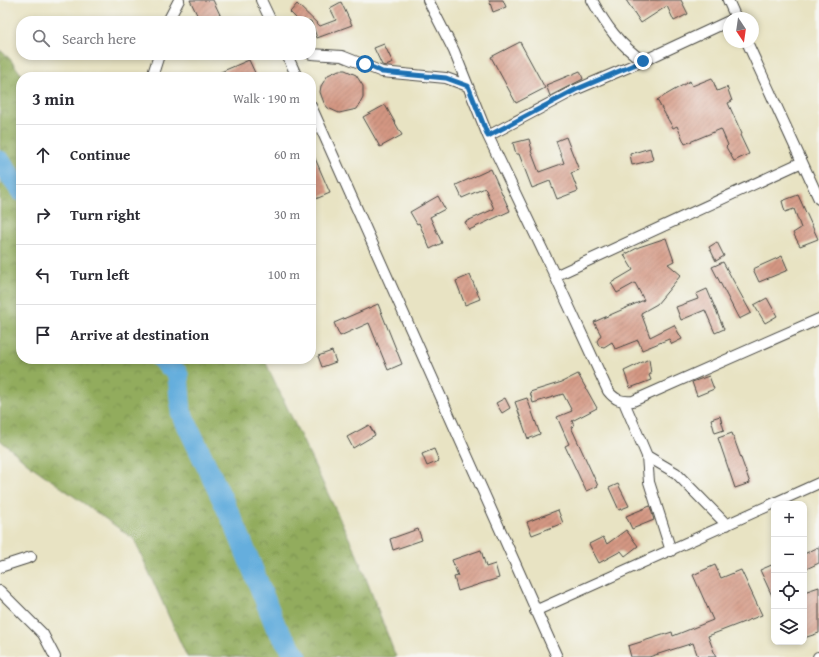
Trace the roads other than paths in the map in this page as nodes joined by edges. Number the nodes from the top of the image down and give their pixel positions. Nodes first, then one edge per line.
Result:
1 (180, 0) edge
2 (261, 0) edge
3 (428, 0) edge
4 (592, 0) edge
5 (728, 0) edge
6 (733, 12) edge
7 (171, 16) edge
8 (269, 16) edge
9 (723, 24) edge
10 (750, 48) edge
11 (316, 54) edge
12 (157, 60) edge
13 (292, 60) edge
14 (643, 61) junction
15 (154, 72) edge
16 (295, 72) edge
17 (468, 86) junction
18 (316, 117) edge
19 (488, 136) junction
20 (802, 162) junction
21 (819, 199) edge
22 (556, 276) junction
23 (819, 319) edge
24 (624, 402) junction
25 (647, 456) junction
26 (819, 483) edge
27 (727, 525) junction
28 (671, 551) junction
29 (31, 557) dead end
30 (0, 567) edge
31 (0, 591) edge
32 (535, 611) junction
33 (54, 657) edge
34 (557, 657) edge

1 - 7 street
2 - 8 street
3 - 17 street
4 - 14 street
5 - 6 street
9 - 14 street
10 - 20 street
11 - 17 street
12 - 15 street
13 - 16 street
14 - 19 street
17 - 19 street
18 - 32 street
19 - 22 street
20 - 21 street
20 - 22 street
22 - 24 street
23 - 24 street
24 - 25 street
25 - 27 street
25 - 28 street
26 - 27 street
27 - 28 street
28 - 32 street
29 - 30 street
31 - 33 street
32 - 34 street

